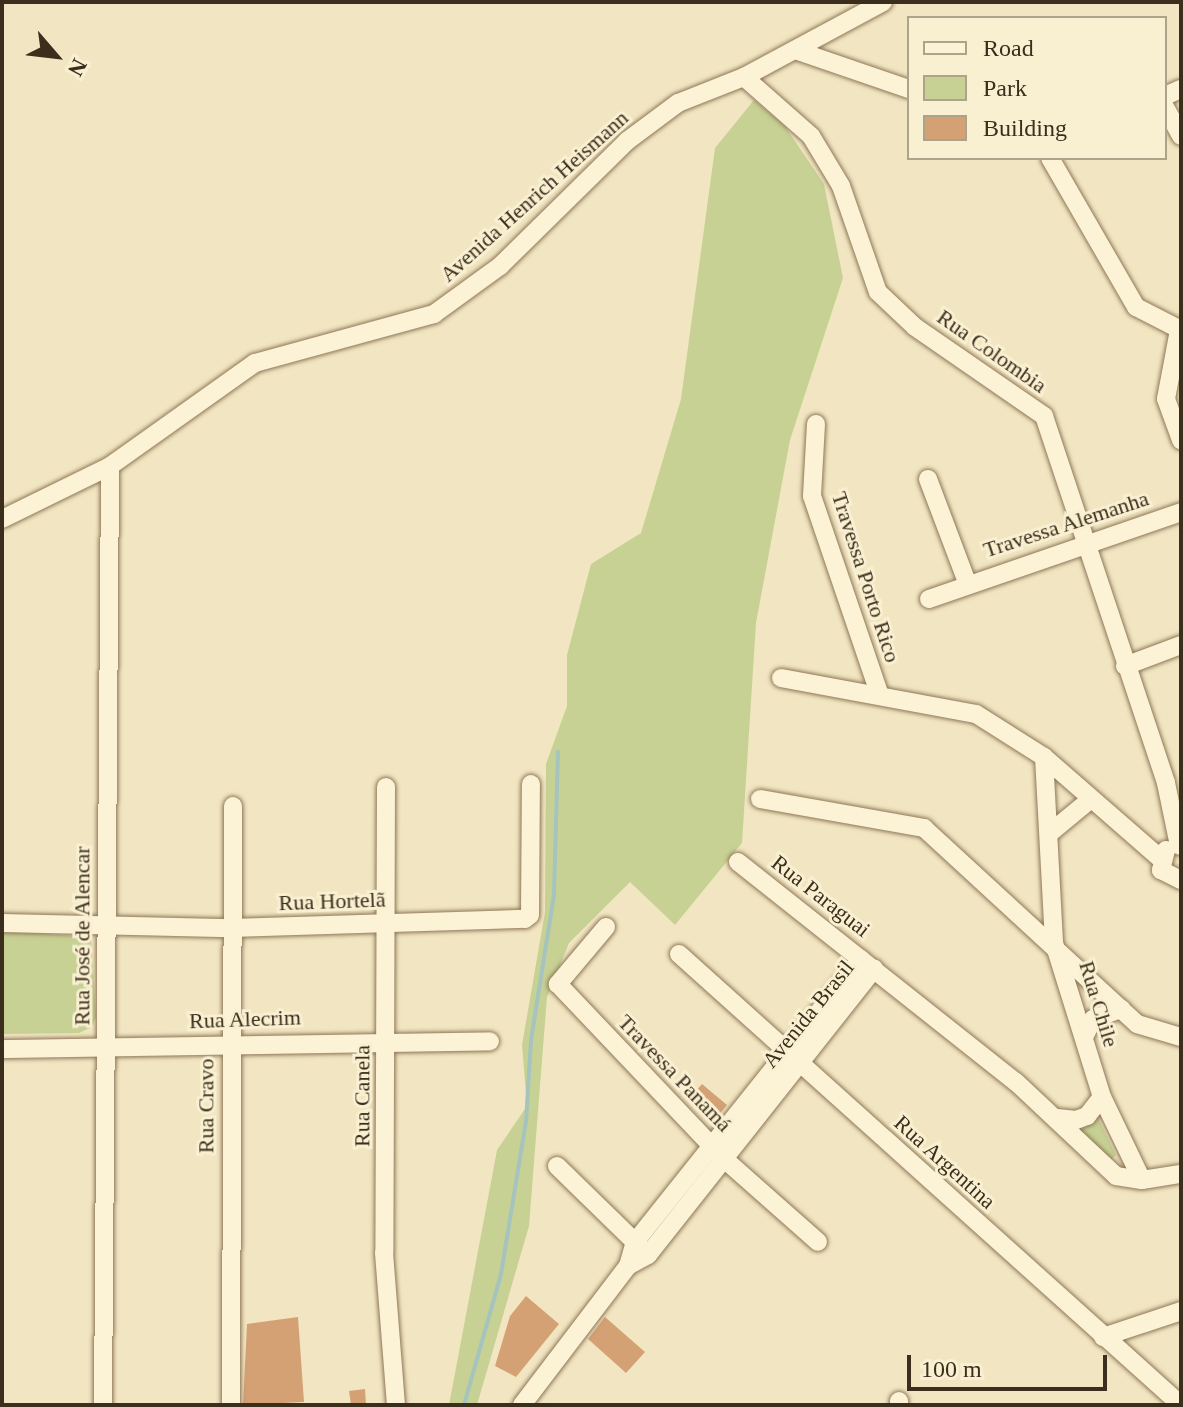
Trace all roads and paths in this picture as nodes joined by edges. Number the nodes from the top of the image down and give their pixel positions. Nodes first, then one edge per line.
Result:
1 (883, 2) edge
2 (798, 51) junction
3 (744, 77) junction
4 (907, 88) edge
5 (1167, 111) edge
6 (1181, 136) edge
7 (1051, 160) edge
8 (1180, 330) edge
9 (816, 424) dead end
10 (1181, 440) edge
11 (110, 466) junction
12 (928, 479) dead end
13 (1181, 512) edge
14 (2, 519) edge
15 (1084, 543) junction
16 (967, 582) junction
17 (929, 599) dead end
18 (1181, 645) edge
19 (1125, 666) junction
20 (781, 678) dead end
21 (880, 696) junction
22 (1044, 757) junction
23 (1173, 780) edge
24 (531, 784) dead end
25 (386, 787) dead end
26 (760, 799) dead end
27 (1091, 799) junction
28 (233, 806) dead end
29 (1051, 832) junction
30 (1180, 846) edge
31 (1161, 859) junction
32 (738, 862) dead end
33 (1181, 880) edge
34 (2, 923) edge
35 (387, 923) junction
36 (105, 925) junction
37 (606, 927) dead end
38 (231, 928) junction
39 (1054, 943) junction
40 (679, 954) dead end
41 (868, 964) junction
42 (1121, 1009) junction
43 (1084, 1037) junction
44 (1181, 1037) edge
45 (386, 1040) junction
46 (490, 1041) dead end
47 (230, 1043) junction
48 (107, 1048) junction
49 (2, 1049) edge
50 (793, 1058) junction
51 (1102, 1097) junction
52 (1057, 1118) junction
53 (717, 1152) junction
54 (557, 1166) dead end
55 (1181, 1174) edge
56 (1142, 1180) junction
57 (818, 1242) dead end
58 (641, 1248) junction
59 (1181, 1311) edge
60 (1103, 1337) junction
61 (103, 1405) edge
62 (231, 1405) edge
63 (396, 1405) edge
64 (522, 1405) edge
65 (1181, 1405) edge

1 - 2 street, Avenida Henrich Heismann
2 - 3 street, Avenida Henrich Heismann
2 - 4 street
3 - 11 street, Avenida Henrich Heismann
3 - 15 street, Rua Colombia
5 - 6 street
7 - 8 street
8 - 10 street
9 - 21 street, Travessa Porto Rico
11 - 14 street, Avenida Henrich Heismann
11 - 36 street, Rua José de Alencar
12 - 16 street, Travessa Alemanha
13 - 15 street, Travessa Alemanha
15 - 16 street, Travessa Alemanha
15 - 19 street, Rua Colombia
16 - 17 street, Travessa Alemanha
18 - 19 street
19 - 23 street, Rua Colombia
20 - 21 street
21 - 22 street
22 - 27 street
22 - 29 street, Rua Chile
23 - 30 street, Rua Colombia
24 - 35 street, Rua Hortelã
25 - 35 street, Rua Canela
26 - 39 street
27 - 29 street
27 - 31 street
28 - 38 street, Rua Cravo
29 - 39 street, Rua Chile
30 - 31 street
31 - 33 street
32 - 41 street, Rua Paraguai
34 - 36 street, Rua Hortelã
35 - 38 street, Rua Hortelã
35 - 45 street, Rua Canela
36 - 38 street, Rua Hortelã
36 - 48 street, Rua José de Alencar
37 - 53 street, Travessa Panamá
38 - 47 street, Rua Cravo
39 - 42 street
39 - 43 street, Rua Chile
40 - 50 street, Rua Argentina
41 - 50 street, Avenida Brasil
41 - 52 street, Avenida Brasil
42 - 43 street
42 - 44 street
43 - 51 street, Rua Chile
45 - 46 street, Rua Alecrim
45 - 47 street, Rua Alecrim
45 - 63 street, Rua Canela
47 - 48 street, Rua Alecrim
47 - 62 street, Rua Cravo
48 - 49 street, Rua Alecrim
48 - 61 street, Rua José de Alencar
50 - 53 street, Avenida Brasil
50 - 60 street, Rua Argentina
51 - 52 street
51 - 56 street, Rua Chile
52 - 56 street, Avenida Brasil
53 - 57 street, Travessa Panamá
53 - 58 street, Avenida Brasil
54 - 58 street
55 - 56 street
58 - 64 street, Avenida Brasil
59 - 60 street
60 - 65 street, Rua Argentina

